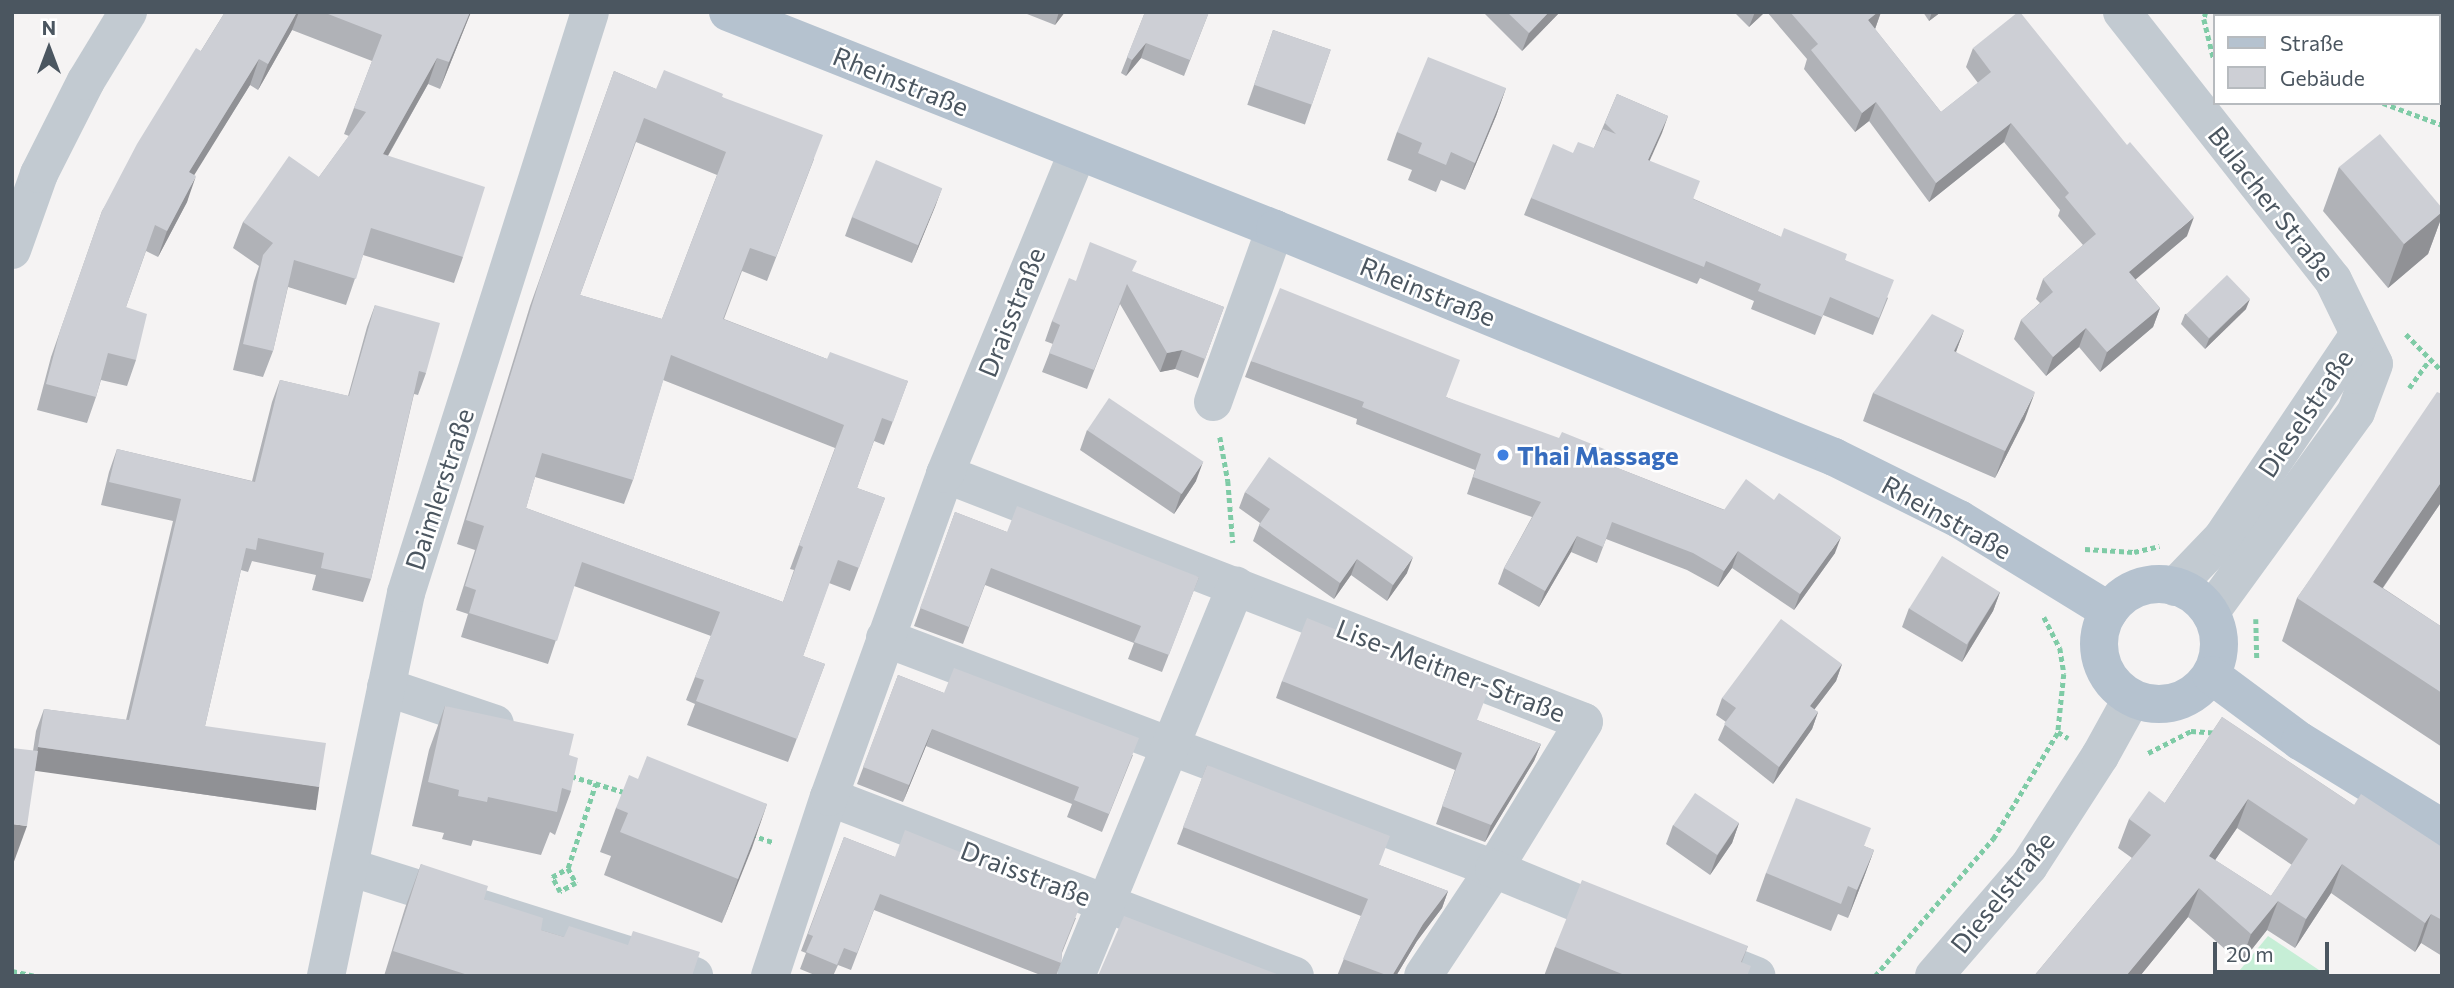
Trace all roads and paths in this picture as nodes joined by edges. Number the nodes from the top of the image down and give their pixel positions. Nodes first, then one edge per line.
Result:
1 (128, 12) edge
2 (590, 12) edge
3 (728, 12) edge
4 (2122, 12) edge
5 (2206, 12) edge
6 (2212, 52) edge
7 (2388, 105) edge
8 (2406, 105) edge
9 (2407, 112) junction
10 (2442, 125) edge
11 (1078, 151) junction
12 (1275, 229) junction
13 (12, 250) edge
14 (2360, 334) junction
15 (2429, 360) dead end
16 (2442, 371) edge
17 (1213, 402) joint
18 (945, 474) junction
19 (1236, 586) junction
20 (2175, 587) junction
21 (2109, 611) junction
22 (2041, 612) dead end
23 (2210, 612) junction
24 (2256, 614) dead end
25 (885, 638) junction
26 (2264, 667) dead end
27 (2211, 675) junction
28 (386, 687) junction
29 (2132, 698) junction
30 (2058, 732) junction
31 (525, 734) edge
32 (2220, 734) edge
33 (1170, 747) junction
34 (2100, 756) junction
35 (569, 775) edge
36 (596, 783) junction
37 (635, 796) edge
38 (829, 797) junction
39 (2442, 828) edge
40 (738, 830) edge
41 (810, 855) junction
42 (349, 867) junction
43 (568, 868) junction
44 (1494, 869) junction
45 (1105, 905) junction
46 (12, 971) edge
47 (36, 976) edge
48 (326, 976) edge
49 (694, 976) edge
50 (770, 976) edge
51 (1076, 976) edge
52 (1295, 976) edge
53 (1423, 976) edge
54 (1757, 976) edge
55 (1875, 976) edge
56 (1934, 976) edge

1 - 13 street
2 - 28 street, Daimlerstraße
3 - 11 main road, Rheinstraße
4 - 14 street, Bulacher Straße
5 - 6 path
7 - 9 path
8 - 9 path
9 - 10 path
11 - 12 main road, Rheinstraße
11 - 18 street, Draisstraße
12 - 17 street
12 - 21 main road, Rheinstraße
14 - 20 street, Dieselstraße
14 - 23 street, Dieselstraße
15 - 16 path
17 - 19 path
18 - 19 street
18 - 25 street, Draisstraße
19 - 33 street
19 - 44 street, Lise-Meitner-Straße
20 - 21 main road
20 - 23 main road
21 - 29 main road
22 - 30 path
23 - 27 main road
24 - 26 path
25 - 33 street
25 - 38 street, Draisstraße
27 - 29 main road
27 - 39 main road
28 - 31 street
28 - 42 street, Daimlerstraße
29 - 34 street, Dieselstraße
30 - 34 path
30 - 55 path
32 - 34 path
33 - 44 street
33 - 45 street
34 - 56 street, Dieselstraße
35 - 36 path
36 - 37 path
36 - 43 path
38 - 41 street, Draisstraße
38 - 45 street, Draisstraße
40 - 41 path
41 - 50 street, Draisstraße
42 - 48 street, Daimlerstraße
42 - 49 street
43 - 43 path
44 - 53 street, Lise-Meitner-Straße
44 - 54 street
45 - 51 street
45 - 52 street
46 - 47 path

